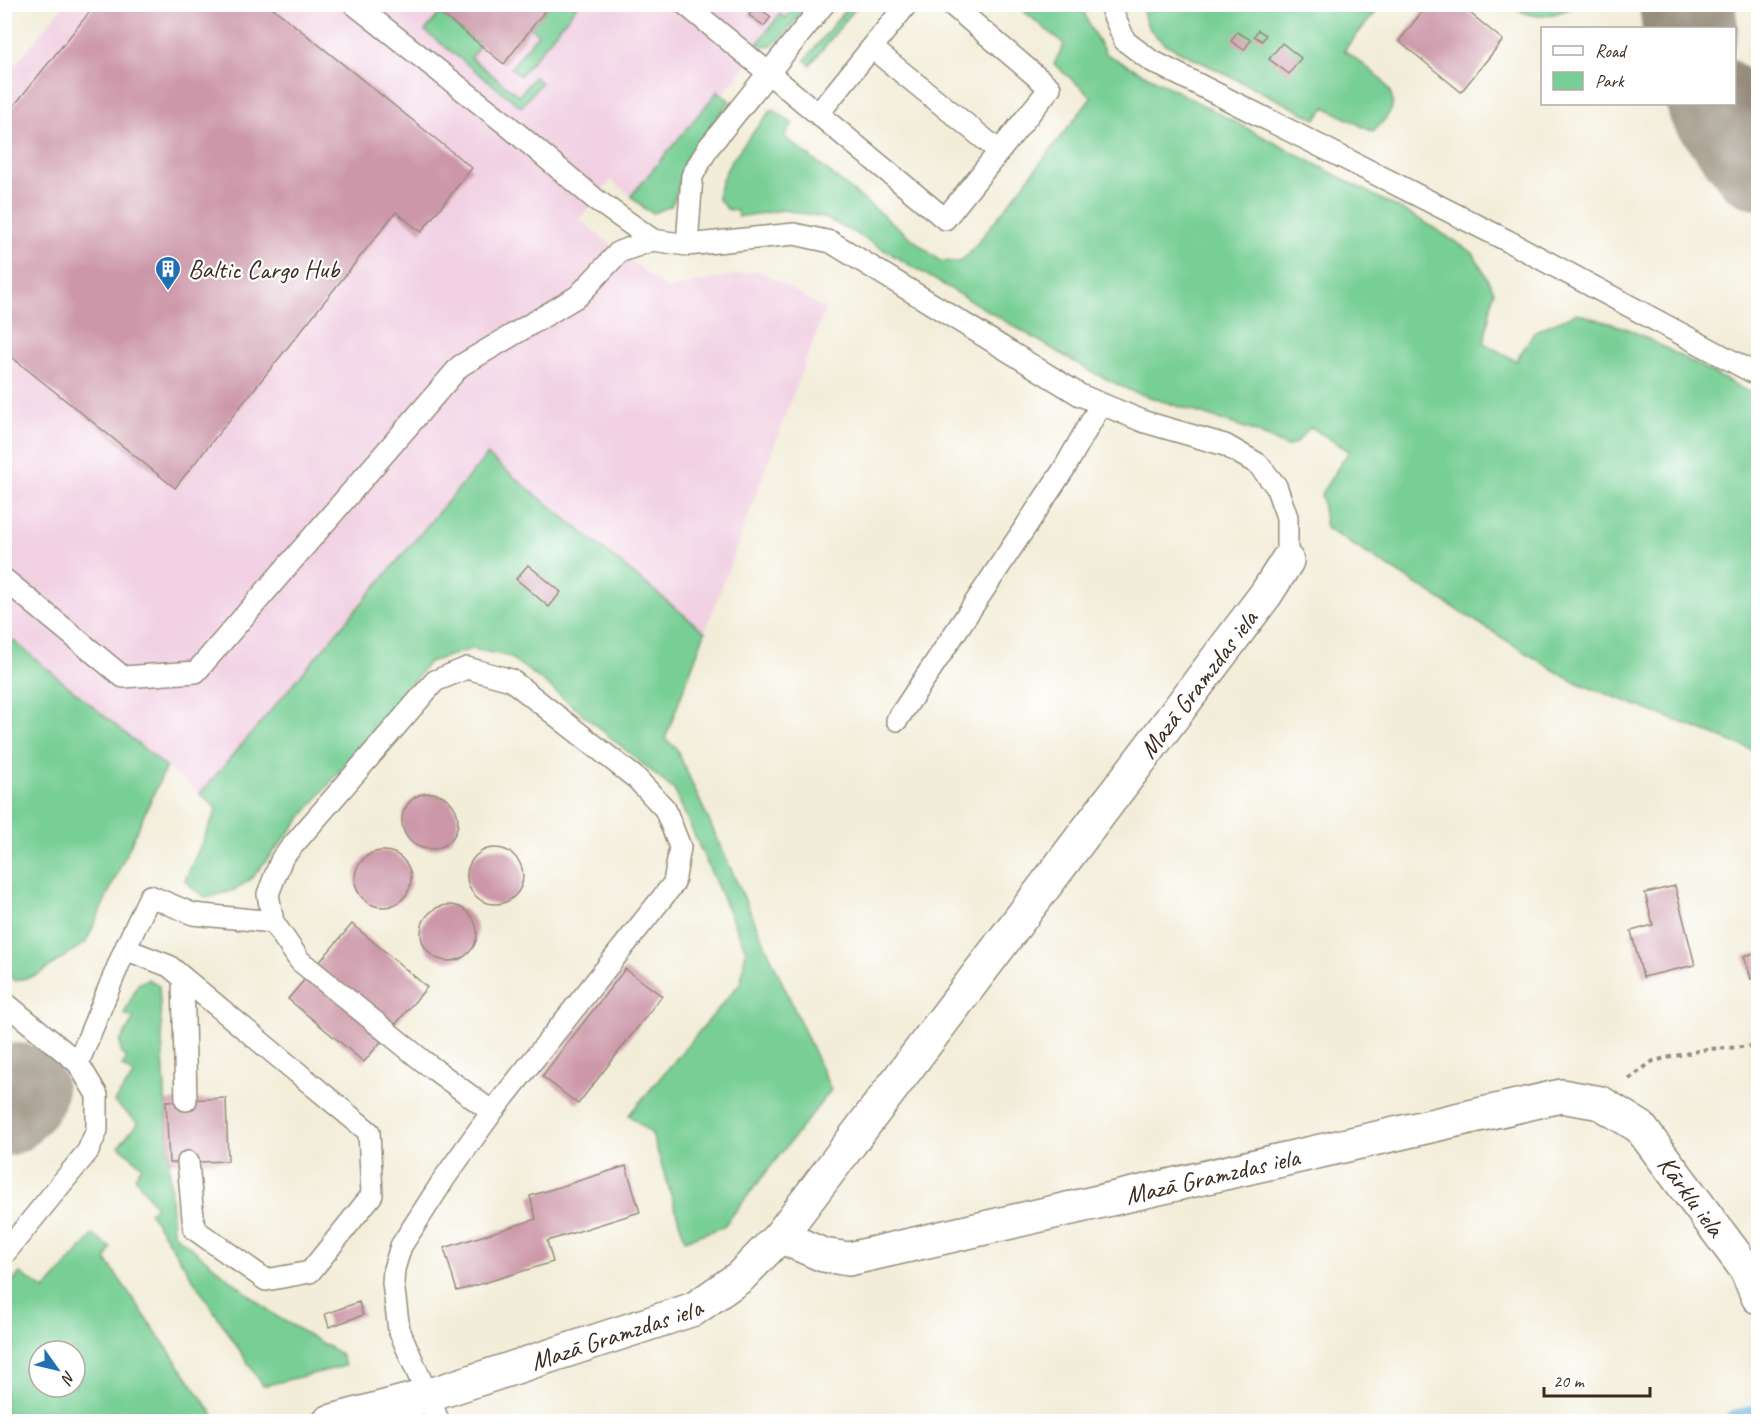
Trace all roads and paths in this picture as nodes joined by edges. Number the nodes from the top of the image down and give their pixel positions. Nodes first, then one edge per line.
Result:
1 (354, 4) edge
2 (685, 4) edge
3 (824, 4) edge
4 (907, 4) edge
5 (951, 4) edge
6 (1109, 4) edge
7 (872, 48) junction
8 (769, 74) junction
9 (818, 114) junction
10 (999, 152) junction
11 (653, 240) junction
12 (687, 245) junction
13 (1758, 375) edge
14 (1101, 404) junction
15 (1287, 561) joint
16 (4, 579) edge
17 (897, 720) dead end
18 (273, 922) junction
19 (125, 950) junction
20 (183, 980) junction
21 (4, 1002) edge
22 (1758, 1046) edge
23 (78, 1064) junction
24 (186, 1100) dead end
25 (1601, 1103) junction
26 (492, 1112) junction
27 (1640, 1127) joint
28 (188, 1162) dead end
29 (780, 1236) junction
30 (4, 1254) edge
31 (1758, 1297) edge
32 (434, 1408) edge
33 (329, 1422) edge

1 - 11 lane
2 - 8 lane
3 - 8 lane
4 - 7 lane
5 - 10 lane
6 - 13 lane
7 - 9 lane
7 - 10 lane
8 - 9 lane
8 - 12 lane
9 - 10 lane
11 - 12 lane
11 - 16 lane
12 - 14 lane
14 - 15 lane
14 - 17 lane
15 - 29 street, Mazā Gramzdas iela
18 - 19 lane
18 - 26 lane
18 - 26 lane
19 - 20 lane
19 - 23 lane
20 - 24 lane
20 - 28 lane
21 - 23 lane
22 - 25 path
23 - 30 lane
25 - 27 street, Mazā Gramzdas iela
25 - 29 street, Mazā Gramzdas iela
26 - 32 lane
27 - 31 street, Kārklu iela
29 - 32 street, Mazā Gramzdas iela
32 - 33 street, Mazā Gramzdas iela

